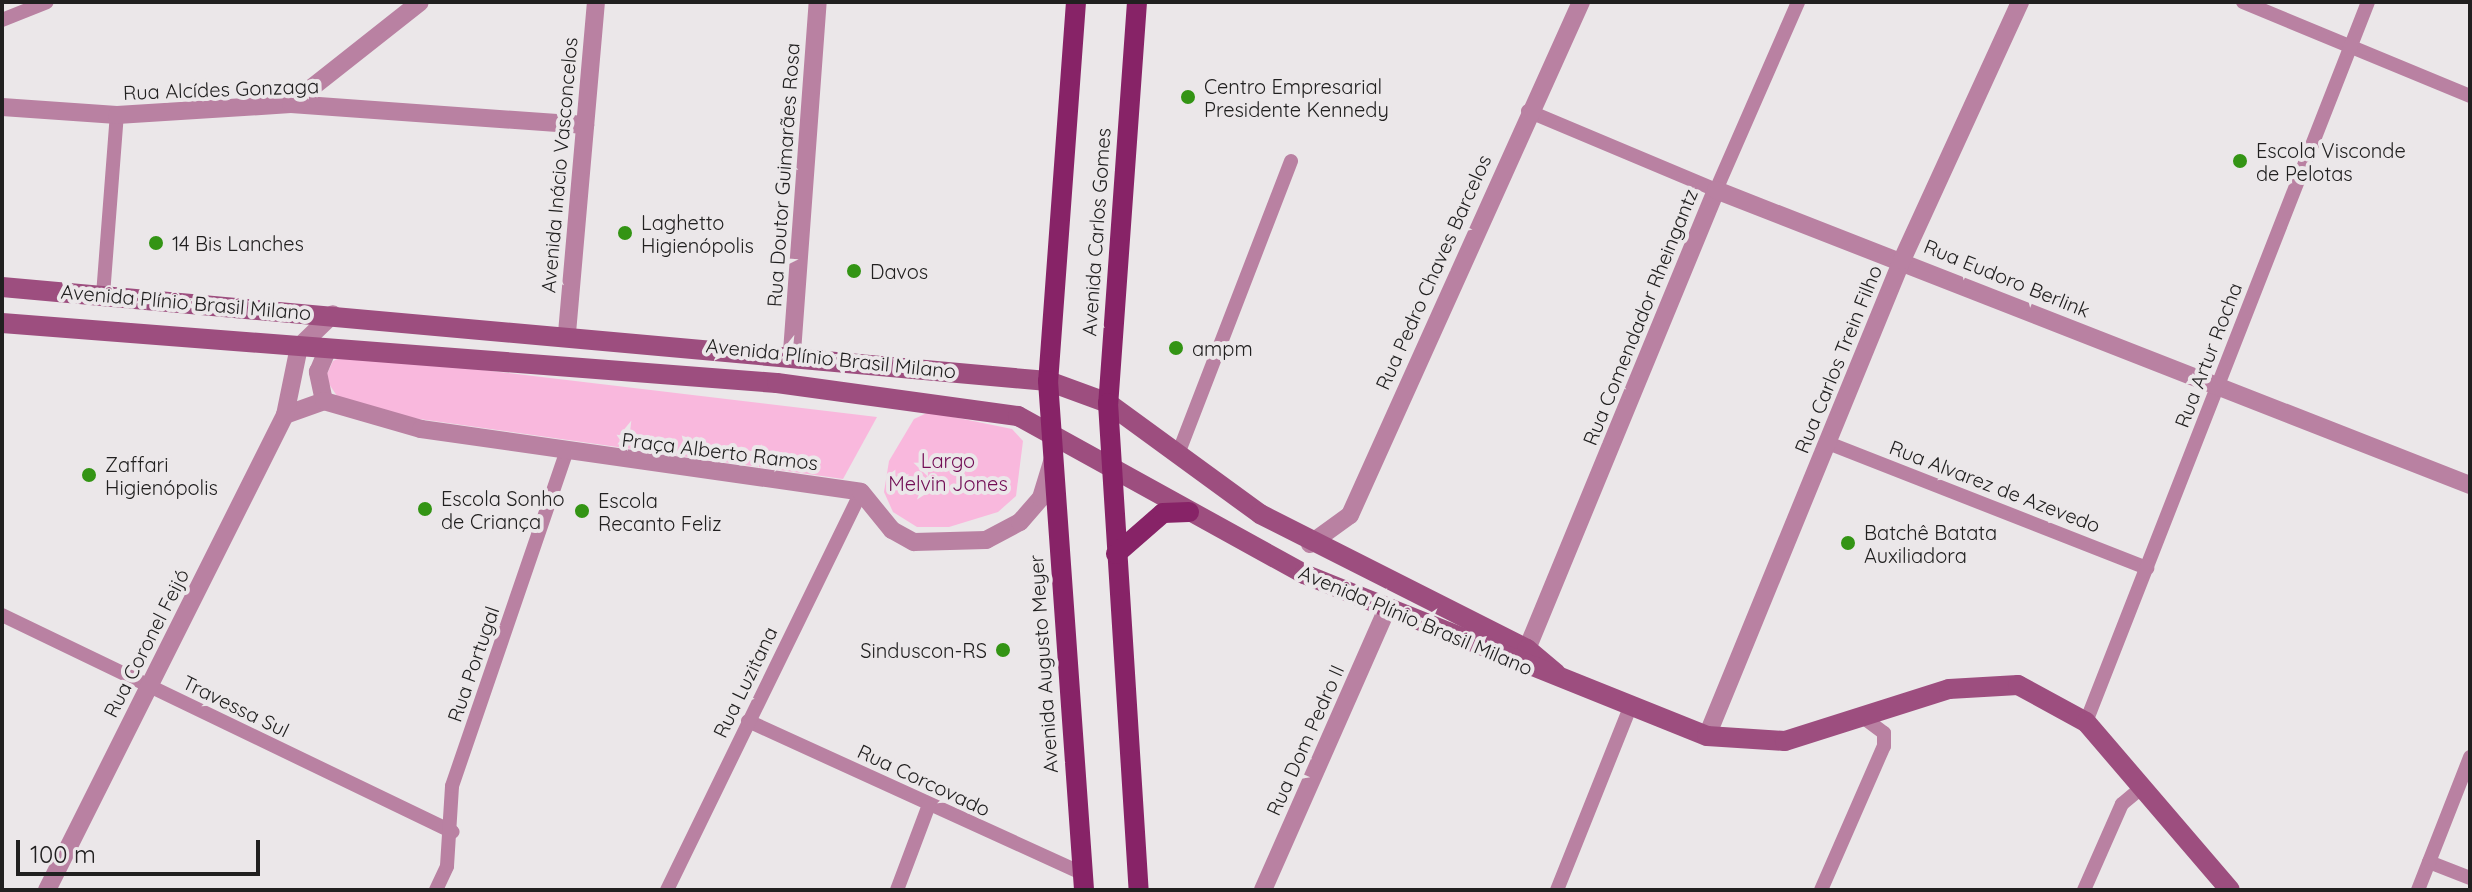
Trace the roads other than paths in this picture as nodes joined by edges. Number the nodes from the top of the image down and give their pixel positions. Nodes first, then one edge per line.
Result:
1 (47, 2) edge
2 (420, 2) edge
3 (596, 2) edge
4 (818, 2) edge
5 (1076, 2) edge
6 (1137, 2) edge
7 (1581, 2) edge
8 (1798, 2) edge
9 (2020, 2) edge
10 (2243, 2) edge
11 (2368, 2) edge
12 (2, 20) edge
13 (2350, 47) junction
14 (2470, 96) edge
15 (291, 104) junction
16 (2, 107) edge
17 (1528, 111) junction
18 (117, 115) junction
19 (585, 125) junction
20 (1291, 161) dead end
21 (1716, 190) junction
22 (1902, 260) junction
23 (2, 287) edge
24 (103, 295) junction
25 (333, 314) junction
26 (2, 323) edge
27 (567, 333) junction
28 (299, 347) junction
29 (328, 349) junction
30 (792, 352) junction
31 (1048, 381) junction
32 (2218, 385) junction
33 (324, 401) junction
34 (1108, 403) junction
35 (285, 415) junction
36 (1050, 434) junction
37 (1828, 443) junction
38 (566, 453) junction
39 (1178, 454) junction
40 (1052, 460) junction
41 (1111, 466) junction
42 (2470, 485) edge
43 (861, 492) junction
44 (1189, 512) junction
45 (1310, 544) junction
46 (1116, 554) junction
47 (2147, 568) junction
48 (1387, 609) junction
49 (2, 615) edge
50 (1527, 649) junction
51 (149, 686) junction
52 (1575, 688) junction
53 (1629, 710) junction
54 (1867, 720) junction
55 (748, 721) junction
56 (2086, 722) junction
57 (1707, 736) junction
58 (2470, 757) edge
59 (2142, 787) junction
60 (929, 805) junction
61 (452, 832) junction
62 (2429, 862) junction
63 (2470, 878) edge
64 (1084, 882) edge
65 (47, 890) edge
66 (436, 890) edge
67 (667, 890) edge
68 (897, 890) edge
69 (1139, 890) edge
70 (1263, 890) edge
71 (1557, 890) edge
72 (1821, 890) edge
73 (2084, 890) edge
74 (2230, 890) edge
75 (2418, 890) edge

1 - 12 street
2 - 15 street
3 - 19 street, Avenida Inácio Vasconcelos
4 - 30 street, Rua Doutor Guimarães Rosa
5 - 31 main road, Avenida Carlos Gomes
6 - 34 main road, Avenida Carlos Gomes
7 - 17 street, Rua Pedro Chaves Barcelos
8 - 21 street, Rua Comendador Rheingantz
9 - 22 street, Rua Carlos Trein Filho
10 - 13 street
11 - 13 street, Rua Artur Rocha
13 - 14 street
13 - 32 street, Rua Artur Rocha
15 - 18 street, Rua Alcídes Gonzaga
15 - 19 street, Rua Alcídes Gonzaga
16 - 18 street, Rua Alcídes Gonzaga
17 - 21 street, Rua Eudoro Berlink
17 - 45 street, Rua Pedro Chaves Barcelos
18 - 24 street
19 - 27 street, Avenida Inácio Vasconcelos
20 - 39 street
21 - 22 street, Rua Eudoro Berlink
21 - 50 street, Rua Comendador Rheingantz
22 - 32 street, Rua Eudoro Berlink
22 - 37 street, Rua Carlos Trein Filho
23 - 24 main road, Avenida Plínio Brasil Milano
24 - 25 main road, Avenida Plínio Brasil Milano
25 - 27 main road, Avenida Plínio Brasil Milano
25 - 28 street
26 - 28 main road, Avenida Plínio Brasil Milano
27 - 30 main road, Avenida Plínio Brasil Milano
28 - 29 main road, Avenida Plínio Brasil Milano
28 - 35 street, Rua Coronel Feijó
29 - 33 street
29 - 36 main road, Avenida Plínio Brasil Milano
30 - 31 main road, Avenida Plínio Brasil Milano
31 - 34 main road, Avenida Plínio Brasil Milano
31 - 36 main road, Avenida Carlos Gomes
32 - 42 street, Rua Eudoro Berlink
32 - 47 street, Rua Artur Rocha
33 - 35 street
33 - 38 street, Praça Alberto Ramos
34 - 39 main road, Avenida Plínio Brasil Milano
34 - 41 main road, Avenida Carlos Gomes
35 - 51 street, Rua Coronel Feijó
36 - 40 main road, Avenida Augusto Meyer
36 - 41 main road, Avenida Plínio Brasil Milano
37 - 47 street, Rua Alvarez de Azevedo
37 - 57 street, Rua Carlos Trein Filho
38 - 43 street, Praça Alberto Ramos
38 - 61 street, Rua Portugal
39 - 45 main road, Avenida Plínio Brasil Milano
40 - 43 street
40 - 64 main road, Avenida Augusto Meyer
41 - 44 main road, Avenida Plínio Brasil Milano
41 - 46 main road
43 - 55 street, Rua Luzitana
44 - 46 main road
44 - 48 main road, Avenida Plínio Brasil Milano
45 - 50 main road, Avenida Plínio Brasil Milano
46 - 69 main road
47 - 56 street, Rua Artur Rocha
48 - 52 main road, Avenida Plínio Brasil Milano
48 - 70 street, Rua Dom Pedro II
49 - 51 street, Travessa Sul
50 - 52 main road, Avenida Plínio Brasil Milano
51 - 61 street, Travessa Sul
51 - 65 street, Rua Coronel Feijó
52 - 53 main road, Avenida Plínio Brasil Milano
53 - 57 main road, Avenida Plínio Brasil Milano
53 - 71 street
54 - 56 main road, Avenida Plínio Brasil Milano
54 - 57 main road, Avenida Plínio Brasil Milano
54 - 72 street
55 - 60 street, Rua Corcovado
55 - 67 street, Rua Luzitana
56 - 59 main road, Avenida Plínio Brasil Milano
58 - 62 street
59 - 73 street
59 - 74 main road, Avenida Plínio Brasil Milano
60 - 64 street, Rua Corcovado
60 - 68 street
61 - 66 street, Rua Portugal
62 - 63 street
62 - 75 street

